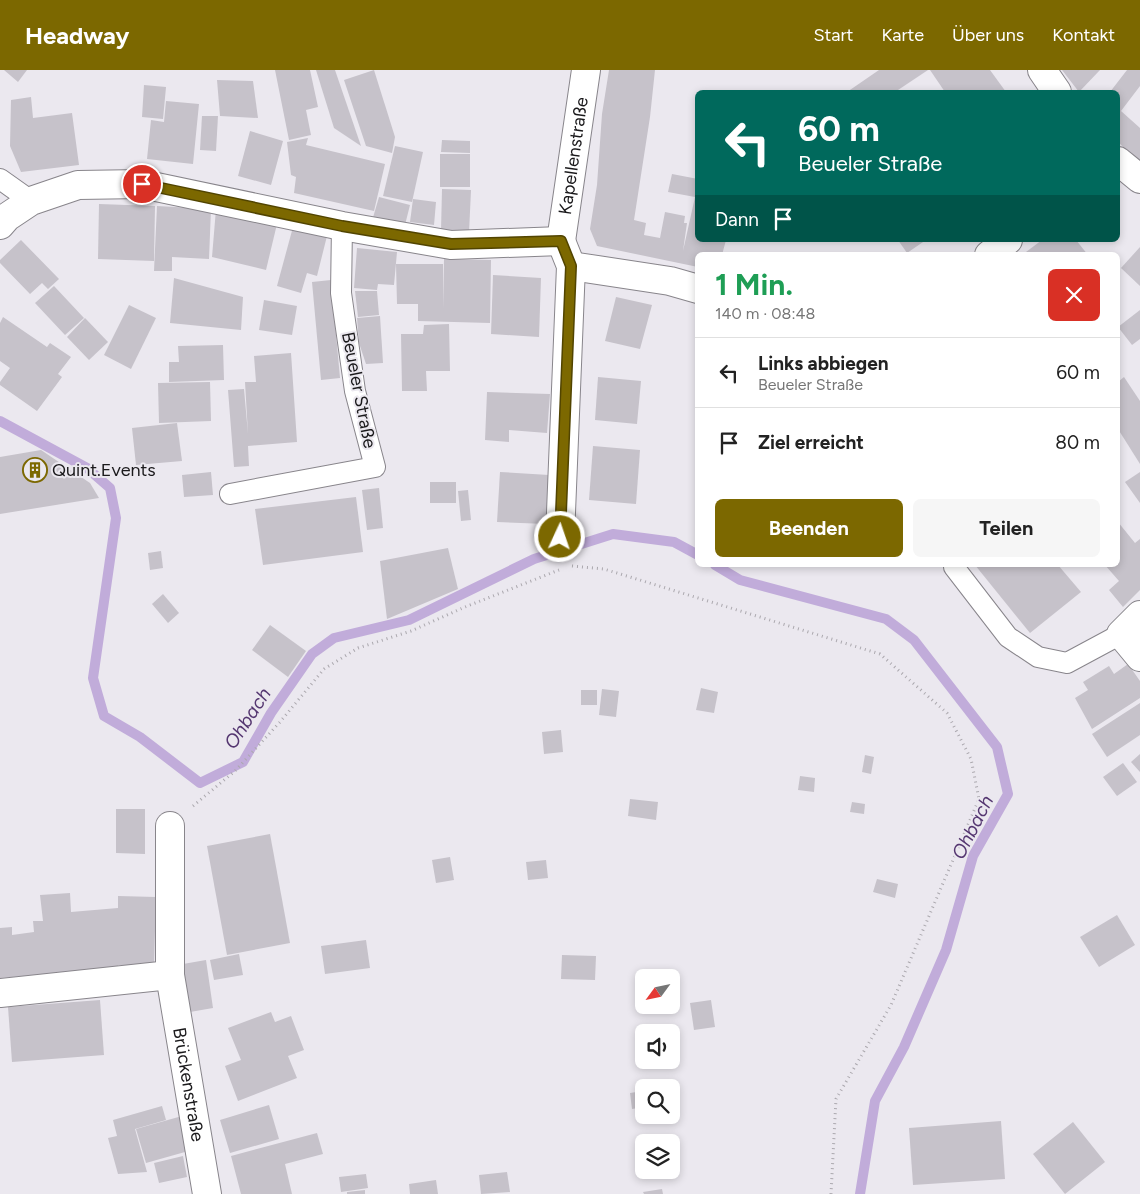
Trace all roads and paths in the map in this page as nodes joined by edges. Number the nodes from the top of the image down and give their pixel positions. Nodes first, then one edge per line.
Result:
1 (586, 70) edge
2 (1042, 70) edge
3 (1056, 90) edge
4 (1120, 163) edge
5 (0, 179) edge
6 (1140, 179) edge
7 (31, 201) junction
8 (0, 225) edge
9 (342, 226) junction
10 (561, 241) junction
11 (1005, 242) edge
12 (993, 252) edge
13 (571, 266) junction
14 (695, 288) edge
15 (230, 494) dead end
16 (560, 537) dead end
17 (568, 566) dead end
18 (954, 567) dead end
19 (559, 570) dead end
20 (1131, 624) edge
21 (1140, 657) edge
22 (170, 826) joint
23 (170, 975) junction
24 (0, 993) edge
25 (207, 1194) edge
26 (831, 1194) edge

1 - 10 street, Kapellenstraße
2 - 3 street
4 - 6 street
5 - 7 lane
7 - 8 street
7 - 9 street
9 - 10 street
9 - 15 lane, Beueler Straße
10 - 13 street
11 - 12 street
13 - 14 street
13 - 16 street
17 - 26 path
18 - 20 lane
19 - 22 path
20 - 21 street
22 - 23 street, Brückenstraße
23 - 24 street
23 - 25 street, Brückenstraße

